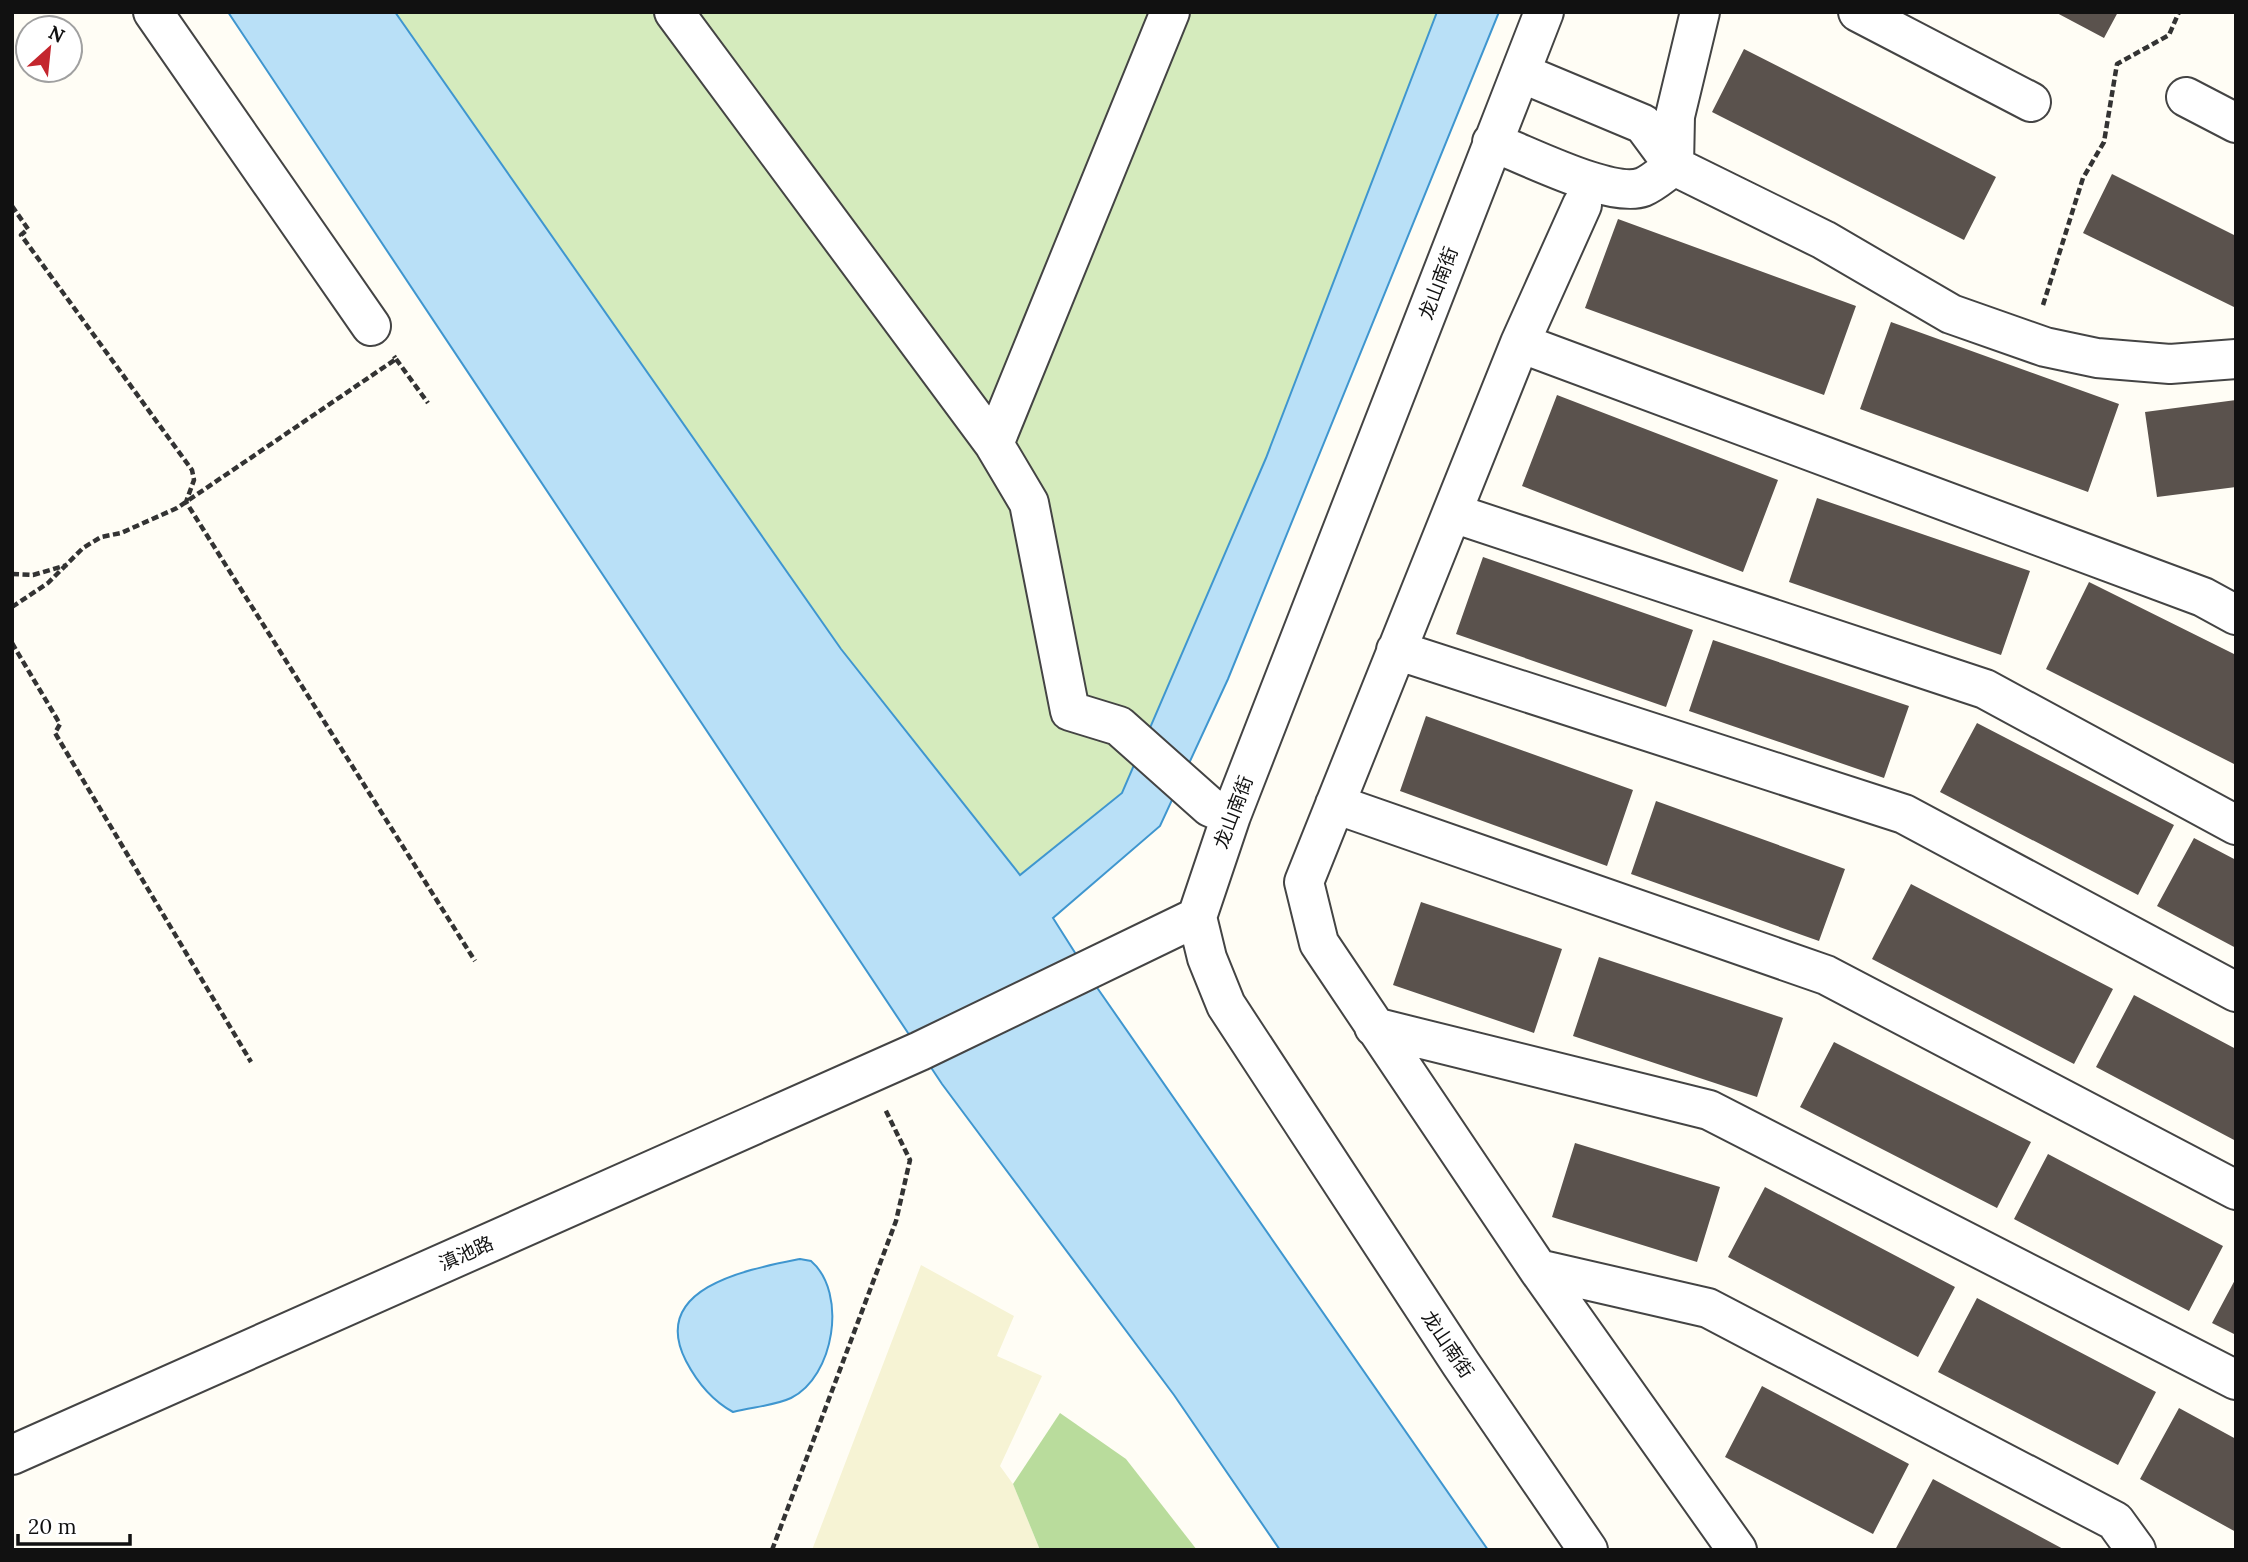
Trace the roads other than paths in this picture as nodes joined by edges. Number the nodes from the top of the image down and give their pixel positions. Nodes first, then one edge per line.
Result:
1 (153, 12) edge
2 (674, 12) edge
3 (1170, 12) edge
4 (1544, 12) edge
5 (1699, 12) edge
6 (1858, 12) edge
7 (1521, 73) junction
8 (2186, 97) dead end
9 (2031, 102) dead end
10 (2236, 123) edge
11 (1492, 142) junction
12 (1674, 166) junction
13 (1582, 205) dead end
14 (371, 326) road end
15 (1520, 343) junction
16 (2236, 359) edge
17 (994, 444) junction
18 (1453, 513) junction
19 (2236, 615) edge
20 (1396, 650) junction
21 (1335, 804) junction
22 (1231, 816) junction
23 (2236, 825) edge
24 (1197, 917) junction
25 (2236, 992) edge
26 (1374, 1027) junction
27 (2236, 1190) edge
28 (1538, 1269) junction
29 (2236, 1380) edge
30 (12, 1455) edge
31 (1738, 1548) edge
32 (1588, 1550) edge
33 (2136, 1550) edge

1 - 14 street
2 - 17 street
3 - 17 street
4 - 7 street, 龙山南街
5 - 12 street
6 - 9 street
7 - 11 street, 龙山南街
7 - 12 street
8 - 10 street
11 - 12 street
11 - 22 street, 龙山南街
12 - 16 street
13 - 15 street
15 - 18 street
15 - 19 street
17 - 22 street
18 - 20 street
18 - 23 street
20 - 21 street
20 - 25 street
21 - 26 street
21 - 27 street
22 - 24 street, 龙山南街
24 - 30 street, 滇池路
24 - 32 street, 龙山南街
26 - 28 street
26 - 29 street
28 - 31 street
28 - 33 street

